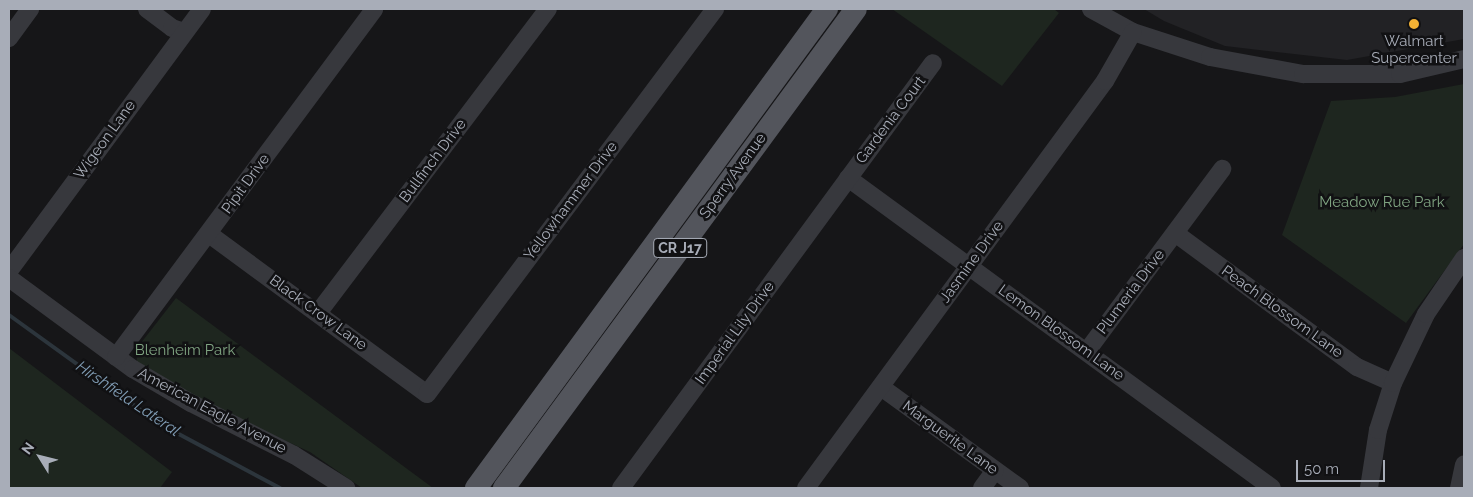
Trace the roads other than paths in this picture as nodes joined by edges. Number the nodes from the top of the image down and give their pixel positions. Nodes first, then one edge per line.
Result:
1 (30, 9) edge
2 (147, 9) edge
3 (202, 9) edge
4 (374, 9) edge
5 (548, 9) edge
6 (716, 9) edge
7 (828, 9) edge
8 (856, 9) edge
9 (1091, 9) edge
10 (184, 32) junction
11 (1133, 32) junction
12 (9, 38) edge
13 (1464, 59) edge
14 (934, 63) dead end
15 (1222, 169) dead end
16 (848, 178) junction
17 (1175, 233) junction
18 (209, 234) junction
19 (1463, 261) edge
20 (969, 267) junction
21 (9, 271) edge
22 (9, 278) edge
23 (318, 313) junction
24 (1087, 351) junction
25 (116, 357) junction
26 (1393, 383) junction
27 (881, 387) junction
28 (427, 394) joint
29 (1464, 464) edge
30 (995, 470) junction
31 (346, 488) edge
32 (476, 488) edge
33 (504, 488) edge
34 (621, 488) edge
35 (806, 488) edge
36 (982, 488) edge
37 (1020, 488) edge
38 (1272, 488) edge
39 (1369, 488) edge
40 (1459, 488) edge

1 - 12 street
2 - 10 street
3 - 10 street, Wigeon Lane
4 - 18 street, Pipit Drive
5 - 23 street, Bullfinch Drive
6 - 28 street, Yellowhammer Drive
7 - 32 main road, Sperry Avenue / CR J17
8 - 33 main road, Sperry Avenue / CR J17
9 - 11 street
10 - 21 street, Wigeon Lane
11 - 13 street
11 - 20 street, Jasmine Drive
14 - 16 street, Gardenia Court
15 - 17 street, Plumeria Drive
16 - 20 street, Lemon Blossom Lane
16 - 34 street, Imperial Lily Drive
17 - 24 street, Plumeria Drive
17 - 26 street, Peach Blossom Lane
18 - 23 street, Black Crow Lane
18 - 25 street, Pipit Drive
19 - 26 street
20 - 24 street, Lemon Blossom Lane
20 - 27 street, Jasmine Drive
22 - 25 street, American Eagle Avenue
23 - 28 street, Black Crow Lane
24 - 38 street, Lemon Blossom Lane
25 - 31 street, American Eagle Avenue
26 - 39 street
27 - 30 street, Marguerite Lane
27 - 35 street, Jasmine Drive
29 - 40 street
30 - 36 street
30 - 37 street, Marguerite Lane

